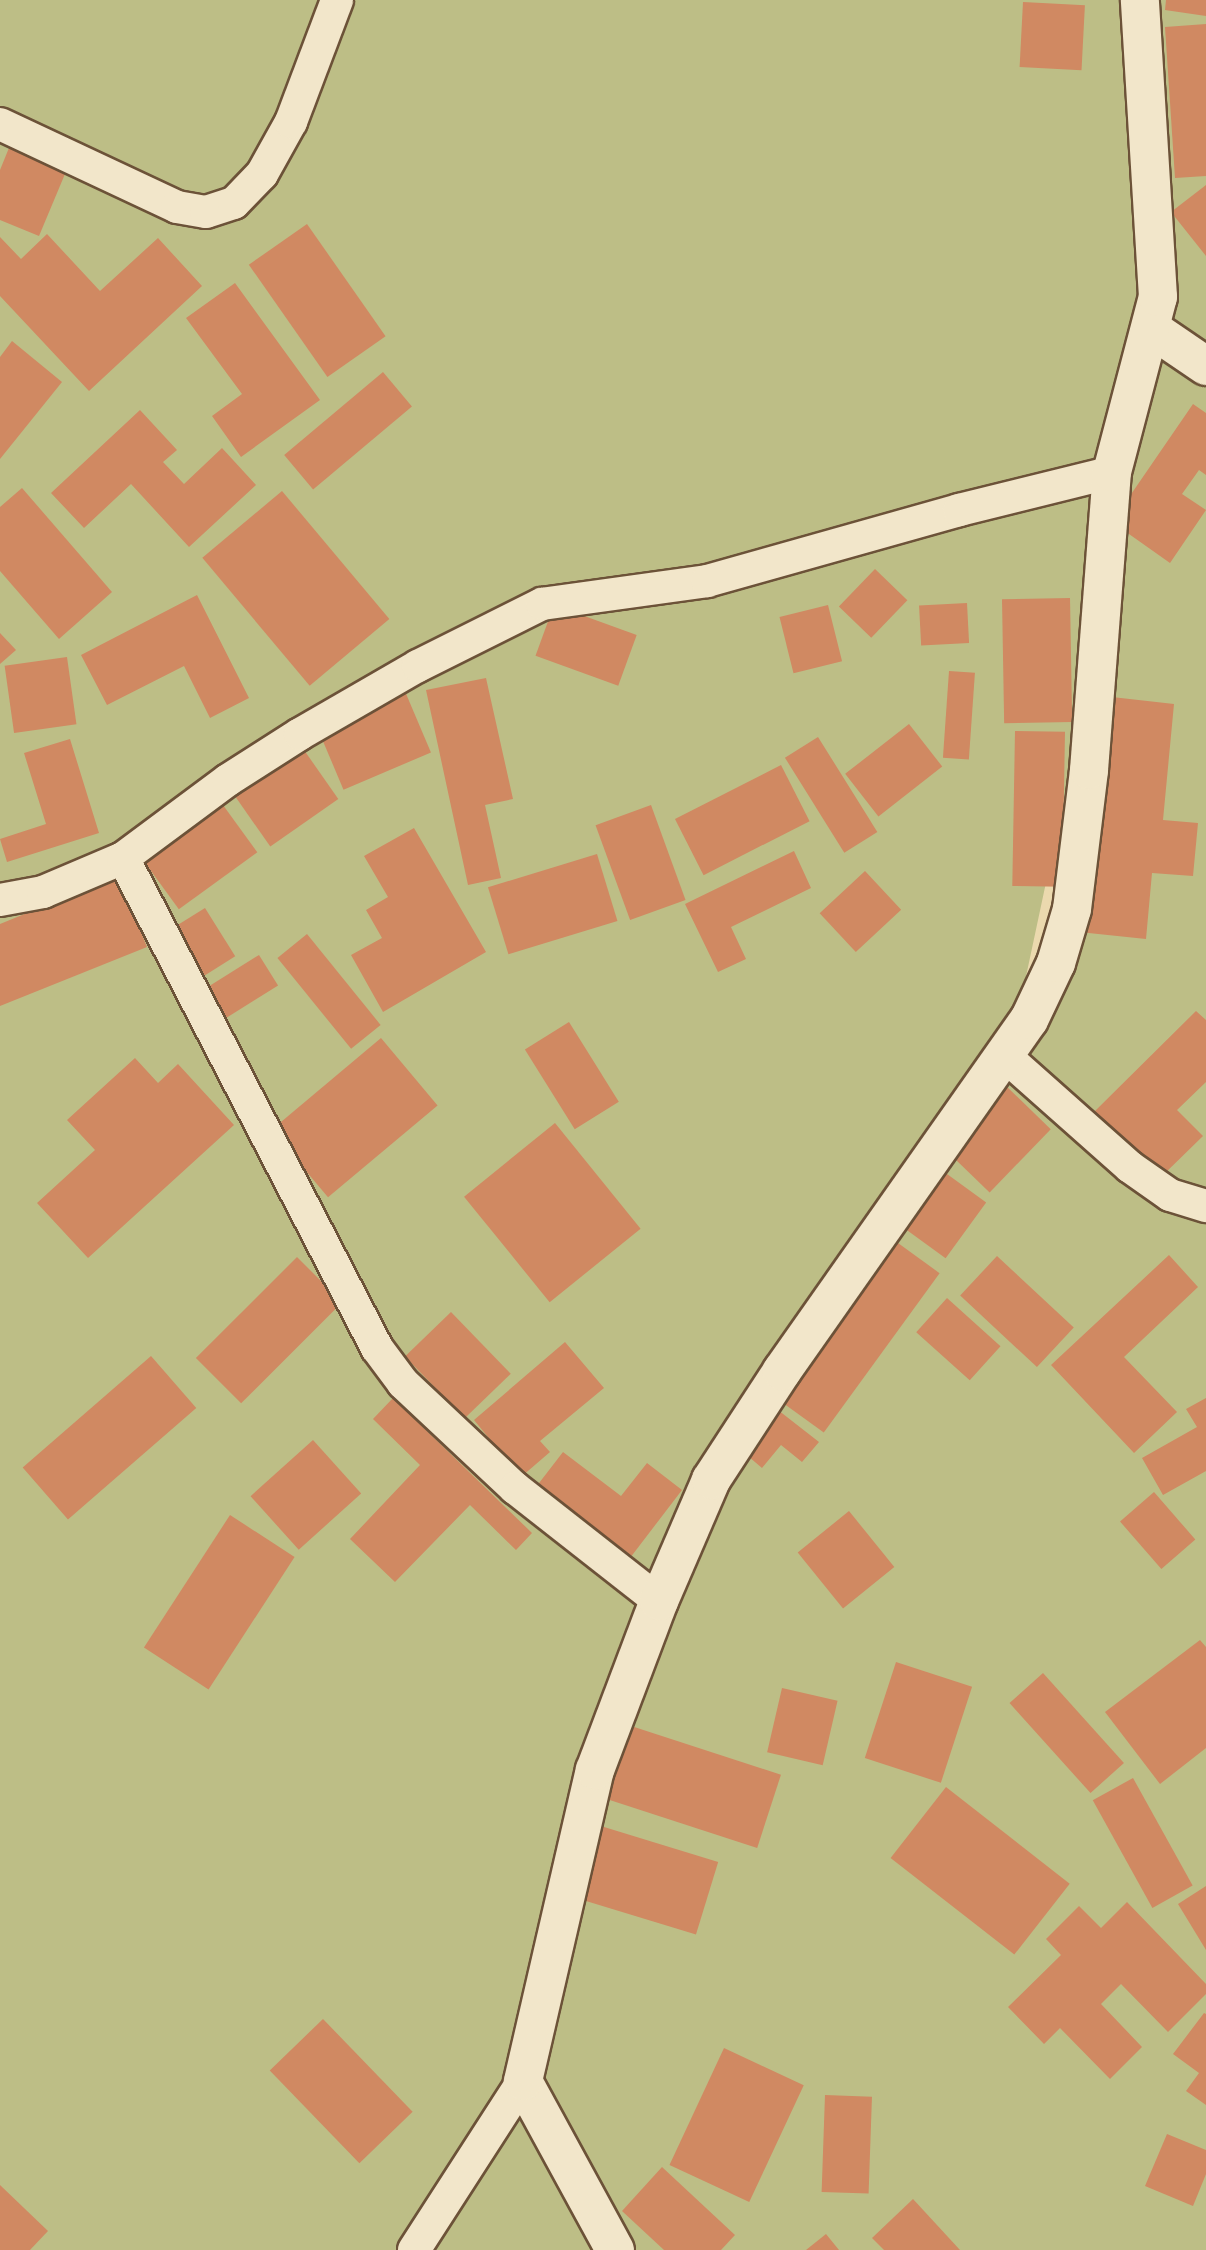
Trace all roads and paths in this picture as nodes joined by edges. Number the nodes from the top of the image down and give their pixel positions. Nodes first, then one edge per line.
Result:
1 (337, 0) edge
2 (1140, 0) edge
3 (0, 124) edge
4 (1153, 330) junction
5 (1206, 366) edge
6 (1112, 472) junction
7 (123, 858) junction
8 (0, 900) edge
9 (1005, 1056) junction
10 (1206, 1206) edge
11 (659, 1601) junction
12 (523, 2081) junction
13 (414, 2250) edge
14 (615, 2250) edge

1 - 3 lane
2 - 4 street
4 - 5 street
4 - 6 street
6 - 7 lane
6 - 9 street
7 - 8 lane
7 - 11 lane
9 - 10 lane
9 - 11 street
11 - 12 street
12 - 13 lane
12 - 14 street

